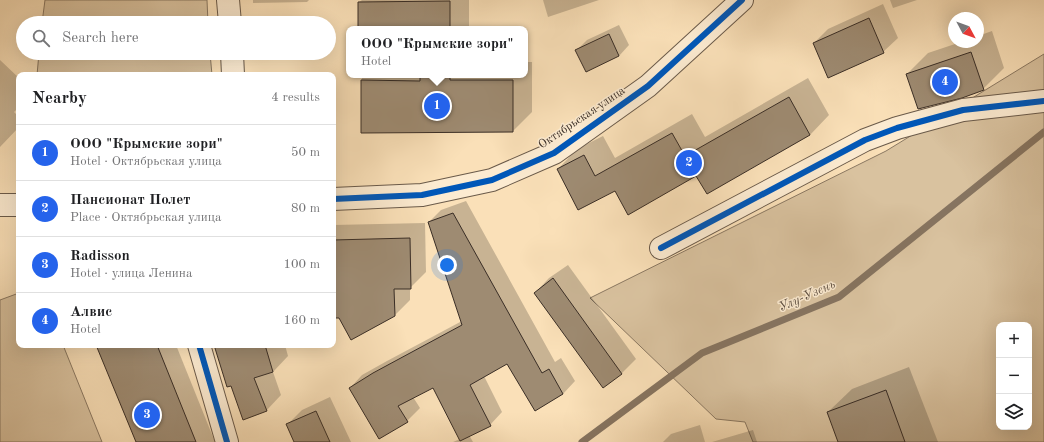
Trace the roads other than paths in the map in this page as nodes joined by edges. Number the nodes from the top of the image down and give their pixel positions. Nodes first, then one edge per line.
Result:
1 (228, 0) edge
2 (742, 0) edge
3 (229, 16) edge
4 (232, 60) edge
5 (233, 72) edge
6 (1041, 101) edge
7 (336, 199) edge
8 (0, 205) edge
9 (16, 205) edge
10 (661, 248) dead end
11 (200, 348) edge
12 (227, 442) edge

1 - 3 street
2 - 7 street, Октябрьская улица
4 - 5 street
6 - 10 street
8 - 9 street
11 - 12 street

